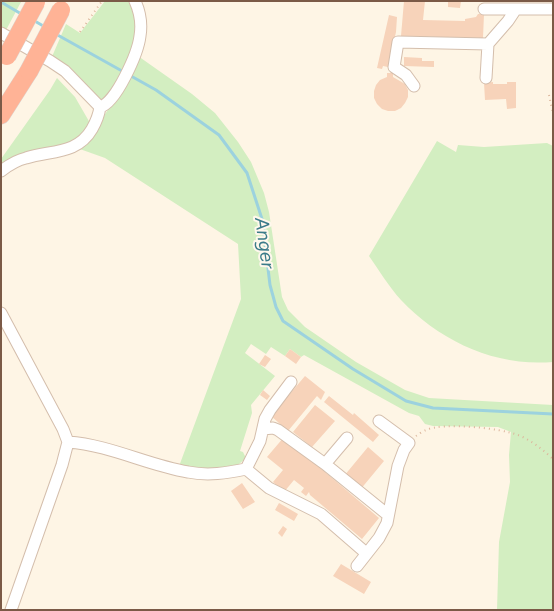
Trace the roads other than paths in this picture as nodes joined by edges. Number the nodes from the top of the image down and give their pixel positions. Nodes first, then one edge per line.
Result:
1 (135, 1) edge
2 (36, 2) edge
3 (63, 6) edge
4 (484, 9) dead end
5 (516, 9) junction
6 (553, 9) edge
7 (1, 33) edge
8 (488, 44) junction
9 (4, 61) edge
10 (486, 78) dead end
11 (414, 86) dead end
12 (100, 107) junction
13 (1, 116) edge
14 (1, 171) edge
15 (1, 313) edge
16 (291, 382) dead end
17 (379, 421) dead end
18 (263, 428) junction
19 (347, 438) dead end
20 (68, 442) junction
21 (325, 464) junction
22 (246, 469) junction
23 (388, 515) junction
24 (366, 553) junction
25 (357, 566) dead end
26 (11, 610) edge

1 - 12 street
2 - 9 highway, bridge
3 - 13 highway, bridge
4 - 5 street
5 - 6 street
5 - 8 street
7 - 12 street
8 - 10 street
8 - 11 street
12 - 14 street
15 - 20 street
16 - 18 street
17 - 23 street
18 - 21 street
18 - 22 street
19 - 21 street
20 - 22 street
20 - 26 street
21 - 23 street
22 - 24 street
23 - 24 street
24 - 25 street

